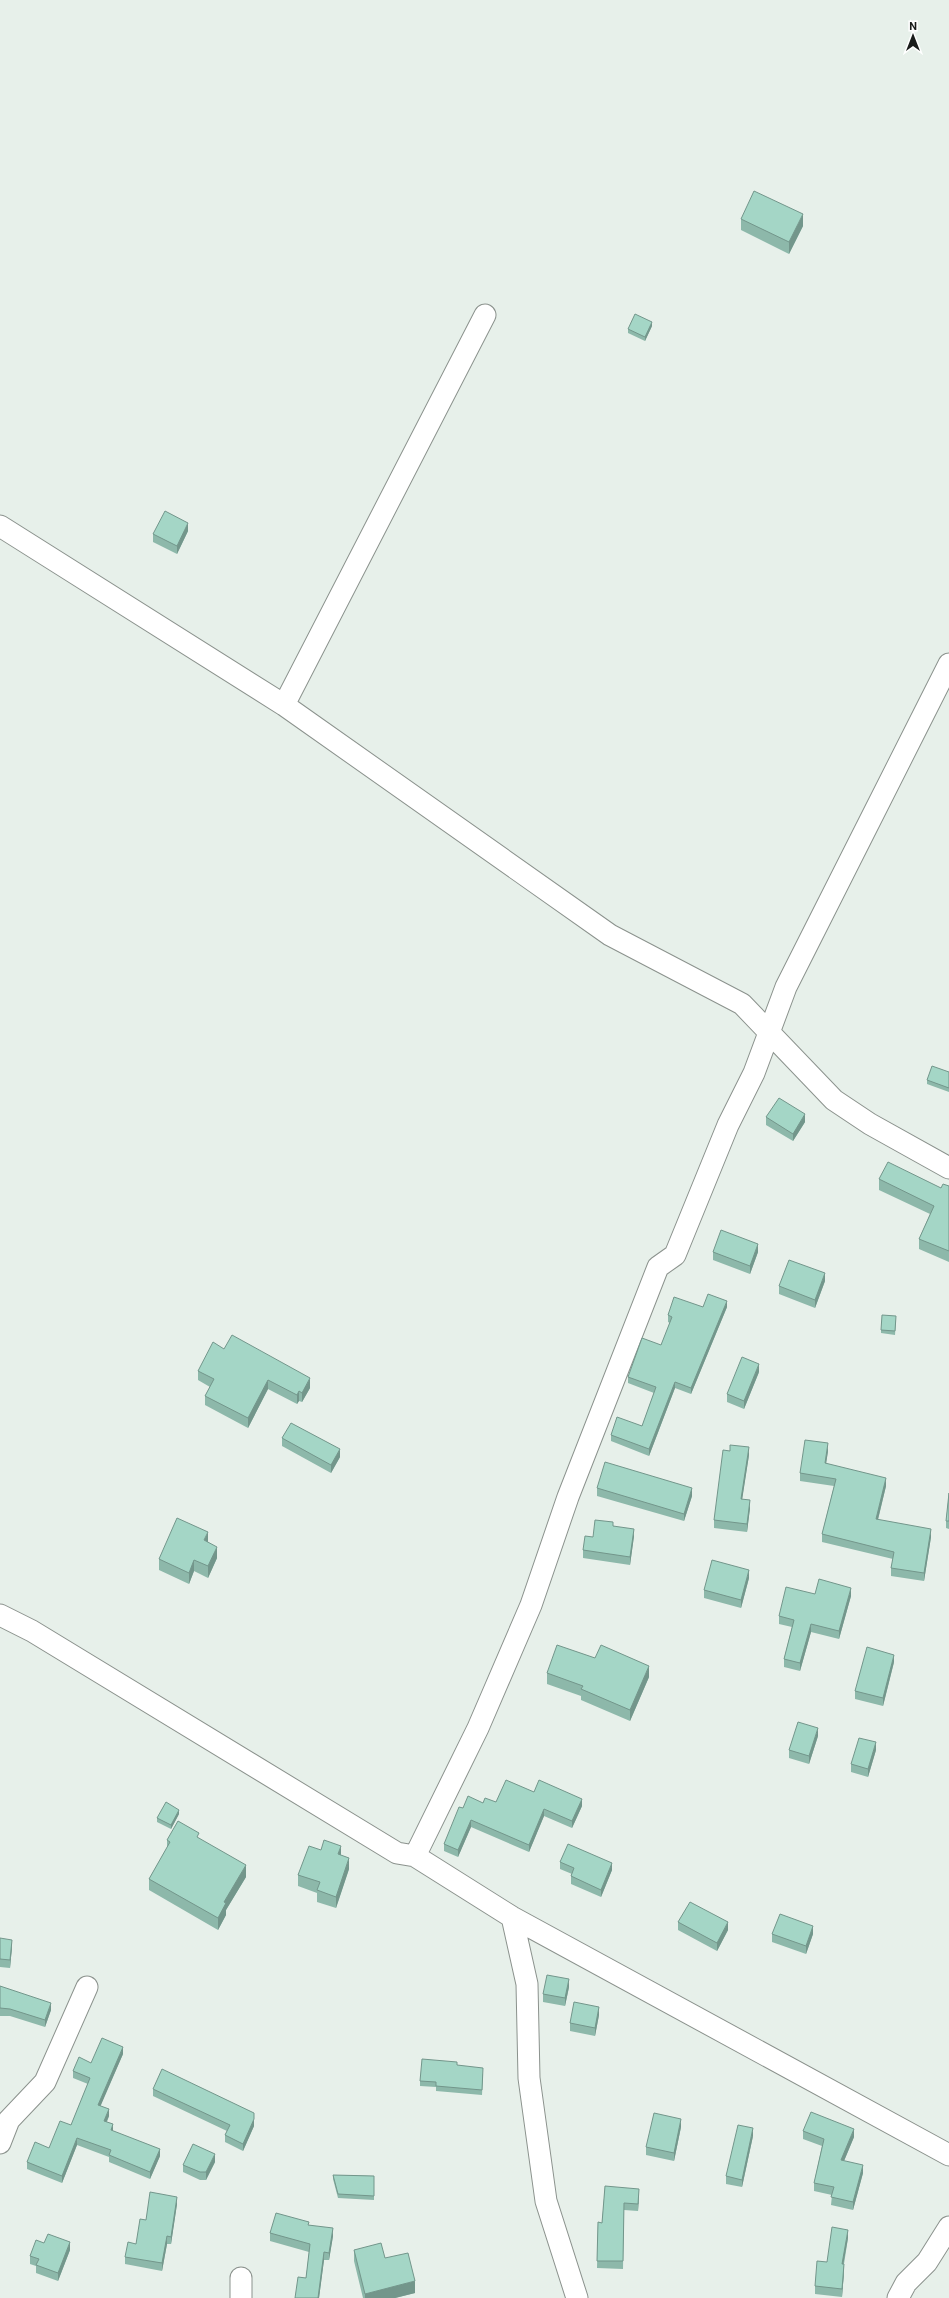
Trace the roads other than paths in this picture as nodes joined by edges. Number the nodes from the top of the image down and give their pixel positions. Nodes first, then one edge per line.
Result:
1 (484, 315) dead end
2 (0, 526) edge
3 (949, 664) edge
4 (284, 706) junction
5 (768, 1032) junction
6 (949, 1168) edge
7 (0, 1615) edge
8 (415, 1856) junction
9 (512, 1917) junction
10 (87, 1987) dead end
11 (0, 2143) edge
12 (949, 2155) edge
13 (949, 2227) edge
14 (241, 2278) dead end
15 (241, 2298) edge
16 (578, 2298) edge
17 (898, 2298) edge

1 - 4 street
2 - 4 street
3 - 5 street
4 - 5 street
5 - 6 street
5 - 8 street
7 - 8 street
8 - 9 street
9 - 12 street
9 - 16 street
10 - 11 street
13 - 17 street
14 - 15 street

